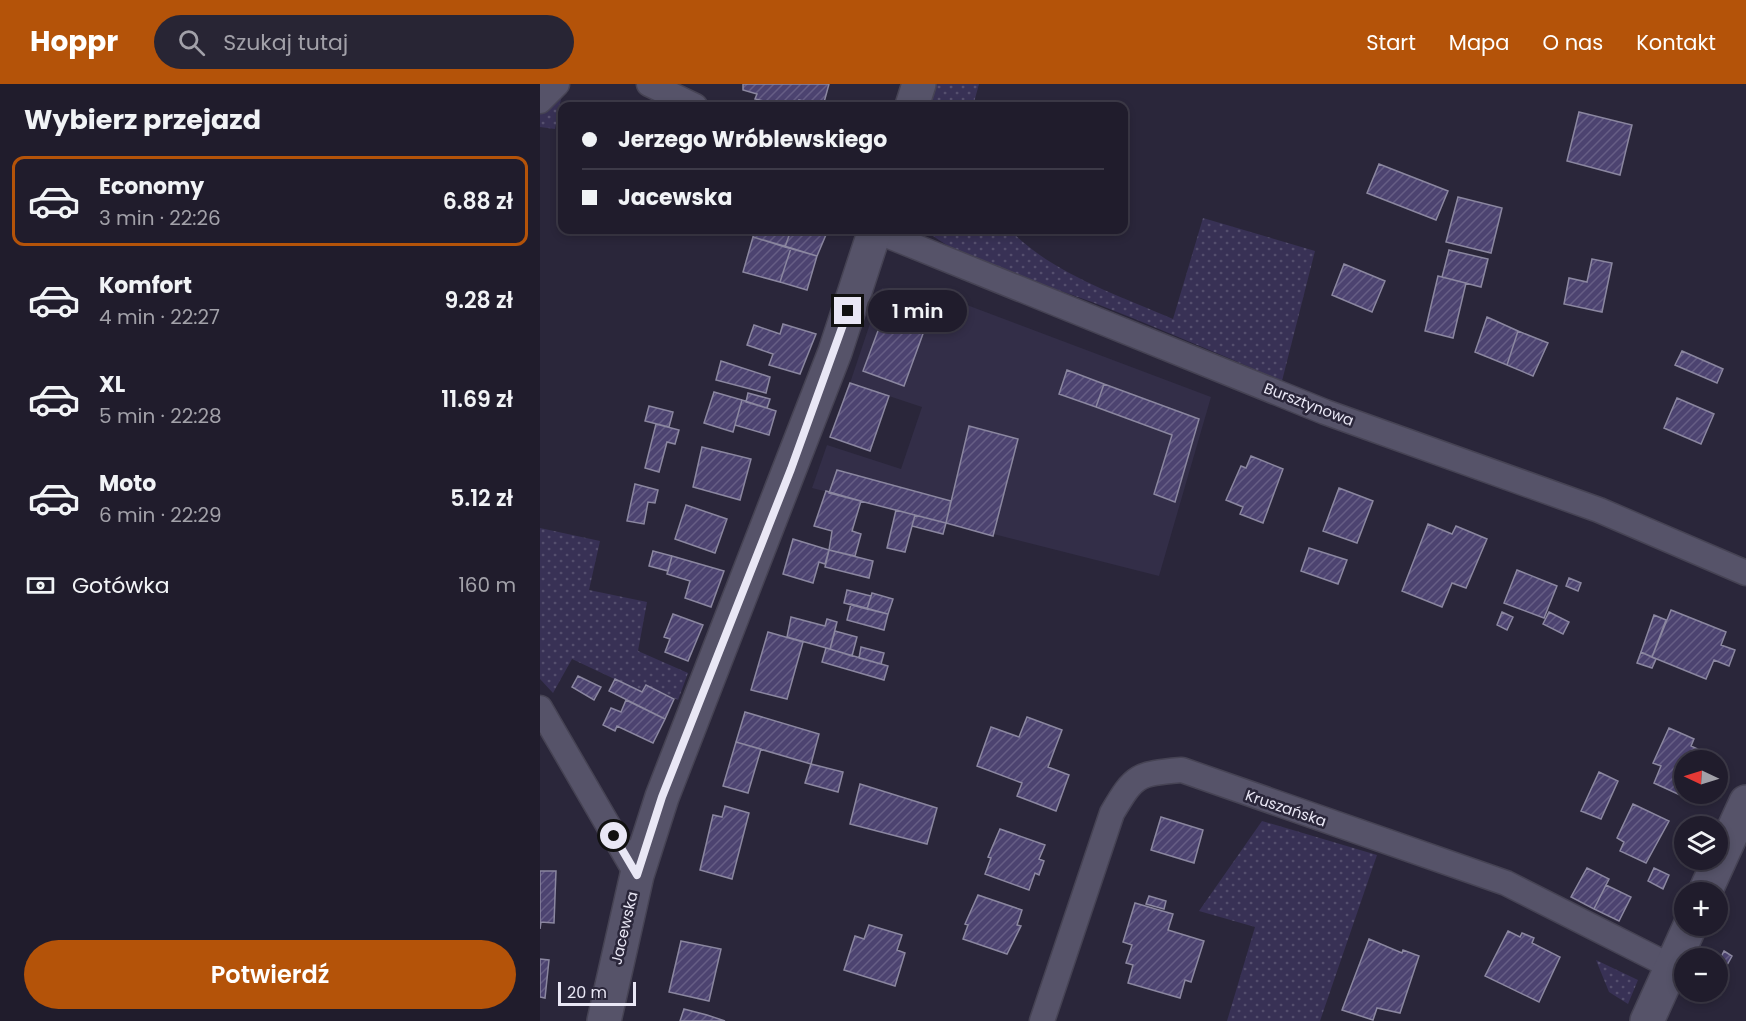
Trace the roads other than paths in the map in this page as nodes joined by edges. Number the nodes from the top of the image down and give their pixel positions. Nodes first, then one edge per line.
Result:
1 (557, 84) edge
2 (649, 84) edge
3 (919, 84) edge
4 (540, 101) edge
5 (687, 102) edge
6 (913, 102) edge
7 (873, 234) edge
8 (884, 234) edge
9 (1746, 573) edge
10 (540, 708) edge
11 (1746, 802) edge
12 (637, 875) junction
13 (1710, 882) edge
14 (1686, 936) edge
15 (1672, 967) junction
16 (604, 1021) edge
17 (1042, 1021) edge
18 (1647, 1021) edge

1 - 4 street
2 - 5 street
3 - 6 street
7 - 12 street, Jacewska
8 - 9 street, Bursztynowa
10 - 12 street
11 - 13 street
12 - 16 street, Jacewska
14 - 15 street
15 - 17 street, Kruszańska
15 - 18 street

